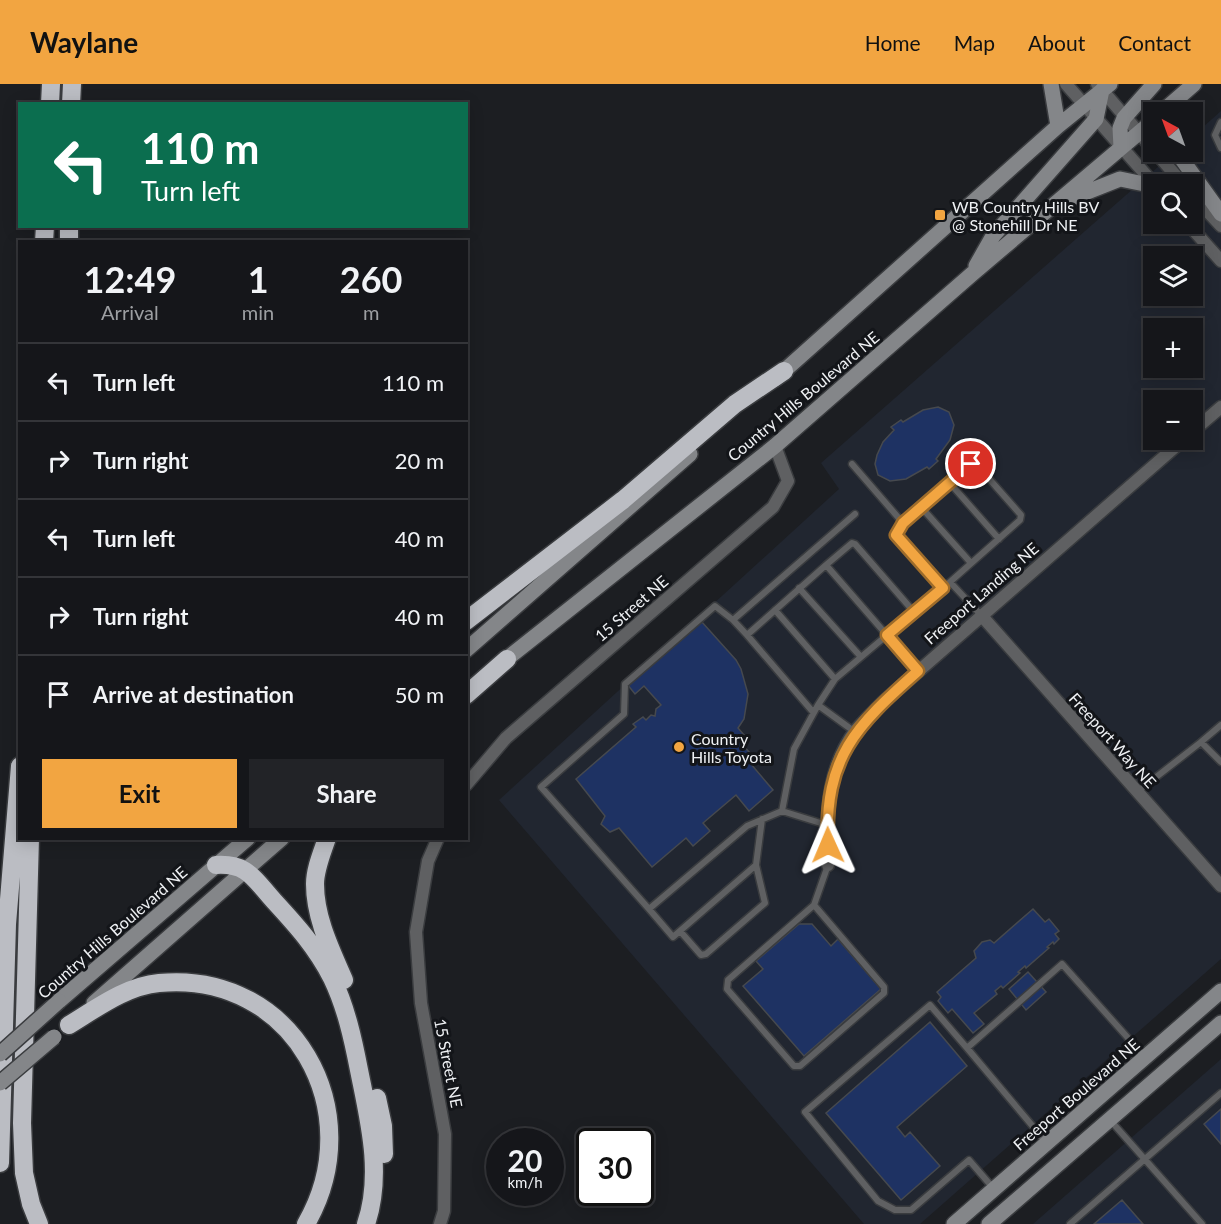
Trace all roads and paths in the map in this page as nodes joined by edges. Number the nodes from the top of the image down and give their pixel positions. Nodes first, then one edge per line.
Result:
1 (51, 84) edge
2 (72, 84) edge
3 (1051, 84) edge
4 (1066, 84) edge
5 (1154, 84) edge
6 (1194, 84) edge
7 (1103, 86) edge
8 (1180, 96) junction
9 (50, 102) edge
10 (71, 102) edge
11 (1173, 102) edge
12 (1178, 102) edge
13 (1084, 105) junction
14 (1124, 118) junction
15 (1096, 119) junction
16 (1221, 122) edge
17 (1058, 126) junction
18 (1143, 129) edge
19 (1138, 133) junction
20 (1121, 147) junction
21 (1221, 147) edge
22 (1184, 162) edge
23 (1144, 174) edge
24 (1174, 174) edge
25 (1143, 183) edge
26 (1051, 207) junction
27 (1203, 207) edge
28 (1221, 214) edge
29 (1221, 226) edge
30 (1197, 234) edge
31 (1221, 261) edge
32 (972, 274) junction
33 (784, 371) junction
34 (1221, 407) edge
35 (1203, 423) edge
36 (775, 446) junction
37 (1171, 450) edge
38 (852, 464) dead end
39 (949, 482) junction
40 (921, 507) junction
41 (855, 514) dead end
42 (903, 523) junction
43 (999, 539) junction
44 (971, 563) junction
45 (826, 566) junction
46 (950, 582) junction
47 (800, 588) junction
48 (943, 588) junction
49 (775, 610) junction
50 (914, 612) junction
51 (981, 615) junction
52 (468, 619) edge
53 (734, 620) junction
54 (747, 635) junction
55 (887, 635) junction
56 (468, 648) edge
57 (861, 657) junction
58 (507, 659) junction
59 (918, 671) junction
60 (835, 679) junction
61 (468, 688) edge
62 (468, 693) edge
63 (818, 705) junction
64 (813, 712) junction
65 (1221, 725) edge
66 (855, 732) junction
67 (1201, 742) junction
68 (1221, 762) edge
69 (468, 783) edge
70 (18, 792) edge
71 (1137, 792) junction
72 (782, 811) junction
73 (762, 819) junction
74 (827, 825) junction
75 (30, 840) edge
76 (246, 840) edge
77 (280, 840) edge
78 (326, 840) edge
79 (437, 840) edge
80 (216, 865) junction
81 (756, 865) junction
82 (828, 865) joint
83 (246, 870) junction
84 (1221, 886) edge
85 (814, 905) junction
86 (649, 909) junction
87 (680, 931) junction
88 (1221, 991) edge
89 (1221, 1023) edge
90 (69, 1025) joint
91 (54, 1037) dead end
92 (967, 1048) junction
93 (0, 1054) edge
94 (1145, 1058) junction
95 (0, 1083) edge
96 (1221, 1093) edge
97 (1110, 1120) junction
98 (1047, 1143) junction
99 (1145, 1159) junction
100 (0, 1163) edge
101 (994, 1189) junction
102 (39, 1224) edge
103 (306, 1224) edge
104 (366, 1224) edge
105 (375, 1224) edge
106 (440, 1224) edge
107 (954, 1224) edge
108 (989, 1224) edge
109 (1070, 1224) edge
110 (1202, 1224) edge

1 - 9 highway
2 - 10 highway
3 - 17 main road
4 - 13 street
5 - 14 main road
6 - 8 main road
7 - 13 main road, Country Hills Boulevard NE
7 - 14 street
7 - 15 main road
8 - 11 main road
8 - 12 main road
13 - 15 street
13 - 17 main road, Country Hills Boulevard NE
14 - 19 street
14 - 20 main road
15 - 20 street
15 - 32 main road
16 - 21 lane
17 - 33 main road, Country Hills Boulevard NE
18 - 19 main road, Country Hills Boulevard NE
19 - 20 main road, Country Hills Boulevard NE
19 - 24 street
20 - 23 street
20 - 26 main road, Country Hills Boulevard NE
22 - 28 main road
25 - 26 main road
26 - 32 main road, Country Hills Boulevard NE
27 - 29 street
30 - 31 street
32 - 36 main road, Country Hills Boulevard NE
33 - 52 highway
33 - 56 main road, Country Hills Boulevard NE
34 - 35 street
36 - 58 main road, Country Hills Boulevard NE
36 - 69 street, 15 Street NE
37 - 51 street, Freeport Landing NE
38 - 42 lane
39 - 40 lane
39 - 43 lane
39 - 43 lane
40 - 42 lane
40 - 44 lane
41 - 53 lane
42 - 48 lane
43 - 44 lane
44 - 46 lane
45 - 47 lane
45 - 50 lane
45 - 55 lane
46 - 48 lane
46 - 51 lane
47 - 49 lane
47 - 57 lane
48 - 50 lane
49 - 54 lane
49 - 60 lane
50 - 55 lane
51 - 59 street, Freeport Landing NE
51 - 71 street, Freeport Way NE
53 - 54 lane
53 - 86 lane
54 - 64 lane
55 - 57 lane
55 - 59 lane
57 - 60 lane
58 - 61 main road, Country Hills Boulevard NE
58 - 62 highway
59 - 66 street, Freeport Landing NE
60 - 63 lane
63 - 64 lane
63 - 66 lane
64 - 72 lane
65 - 67 lane
66 - 74 street, Freeport Landing NE
67 - 68 lane
67 - 71 lane
70 - 100 highway
71 - 84 street, Freeport Way NE
72 - 73 lane
72 - 74 lane
73 - 81 lane
73 - 86 lane
74 - 82 street, Freeport Landing NE
75 - 102 highway
76 - 80 main road, Country Hills Boulevard NE
77 - 83 main road
78 - 105 highway
79 - 106 street, 15 Street NE
80 - 83 highway
80 - 93 main road, Country Hills Boulevard NE, bridge
81 - 87 lane
81 - 87 lane
82 - 85 lane
83 - 90 main road
83 - 104 highway
85 - 85 lane
86 - 87 lane
88 - 94 main road, Freeport Boulevard NE
89 - 97 main road
90 - 103 highway
91 - 95 main road, bridge
92 - 94 lane
92 - 98 lane
92 - 101 lane
94 - 98 main road, Freeport Boulevard NE
96 - 99 lane
97 - 99 lane
97 - 108 main road
98 - 101 main road, Freeport Boulevard NE
99 - 109 lane
99 - 110 lane
101 - 107 main road, Freeport Boulevard NE

